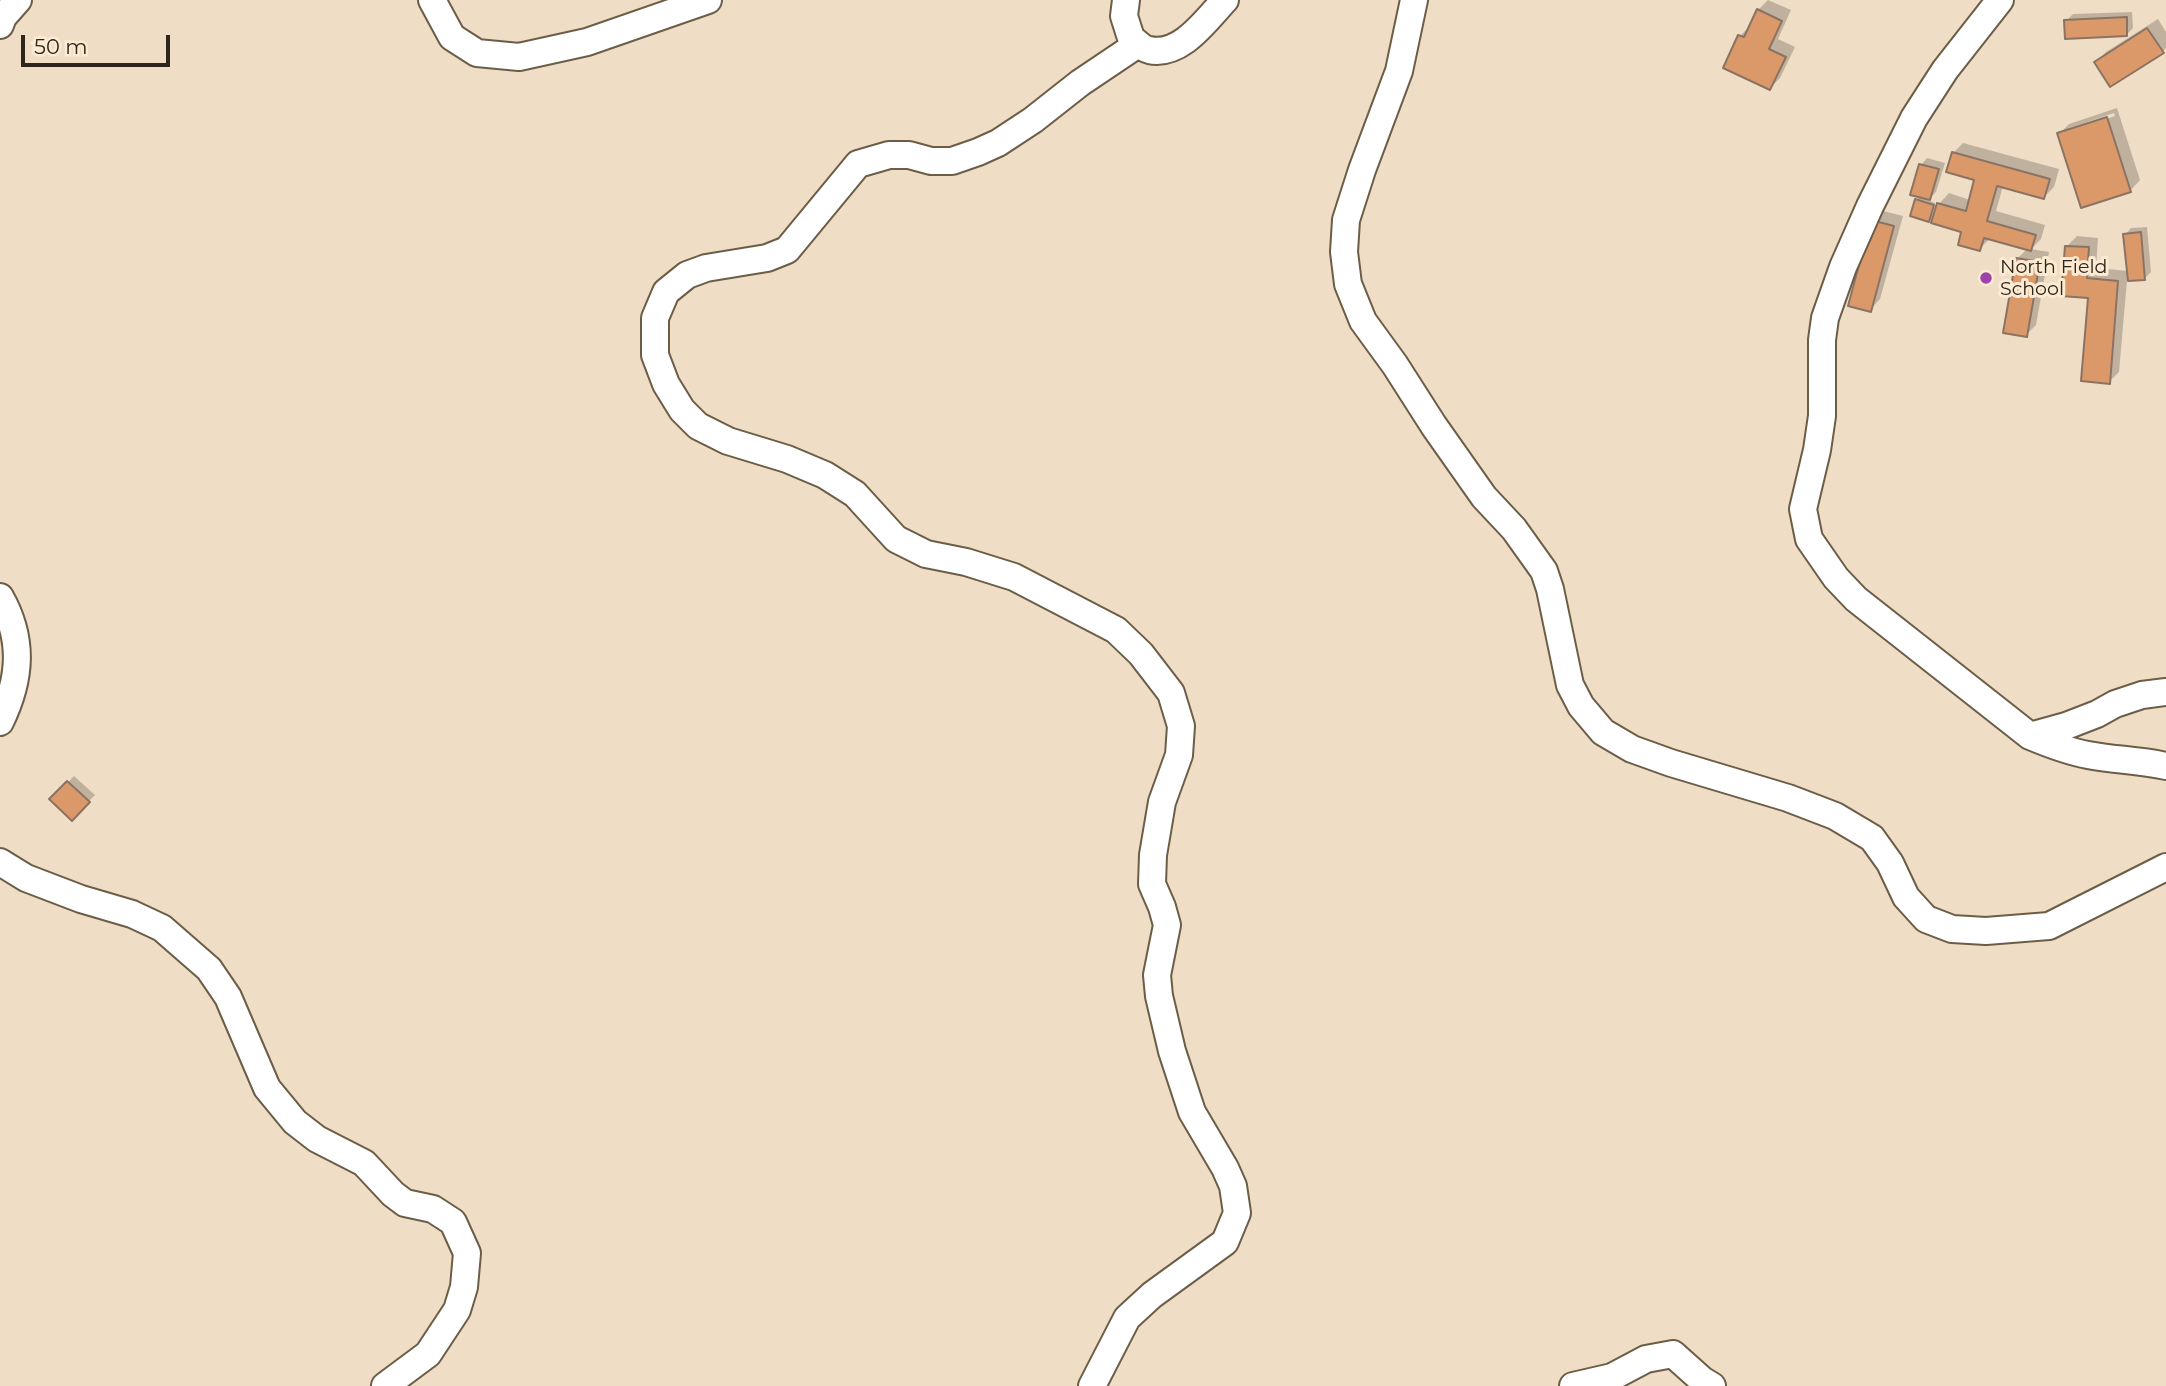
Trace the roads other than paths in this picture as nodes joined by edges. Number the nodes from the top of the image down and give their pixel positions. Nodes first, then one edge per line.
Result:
1 (18, 0) edge
2 (432, 0) edge
3 (708, 0) edge
4 (1126, 0) edge
5 (1225, 0) edge
6 (1415, 0) edge
7 (2000, 0) edge
8 (0, 25) edge
9 (1138, 44) junction
10 (0, 597) edge
11 (2166, 692) edge
12 (0, 722) edge
13 (2030, 736) junction
14 (2166, 766) edge
15 (0, 862) edge
16 (2166, 867) edge
17 (385, 1386) edge
18 (1092, 1386) edge
19 (1573, 1386) edge
20 (1712, 1386) edge

1 - 8 street
2 - 3 street
4 - 9 street
5 - 9 street
6 - 16 street
7 - 13 street
9 - 18 street
10 - 12 street
11 - 13 street
13 - 14 street
15 - 17 street
19 - 20 street

